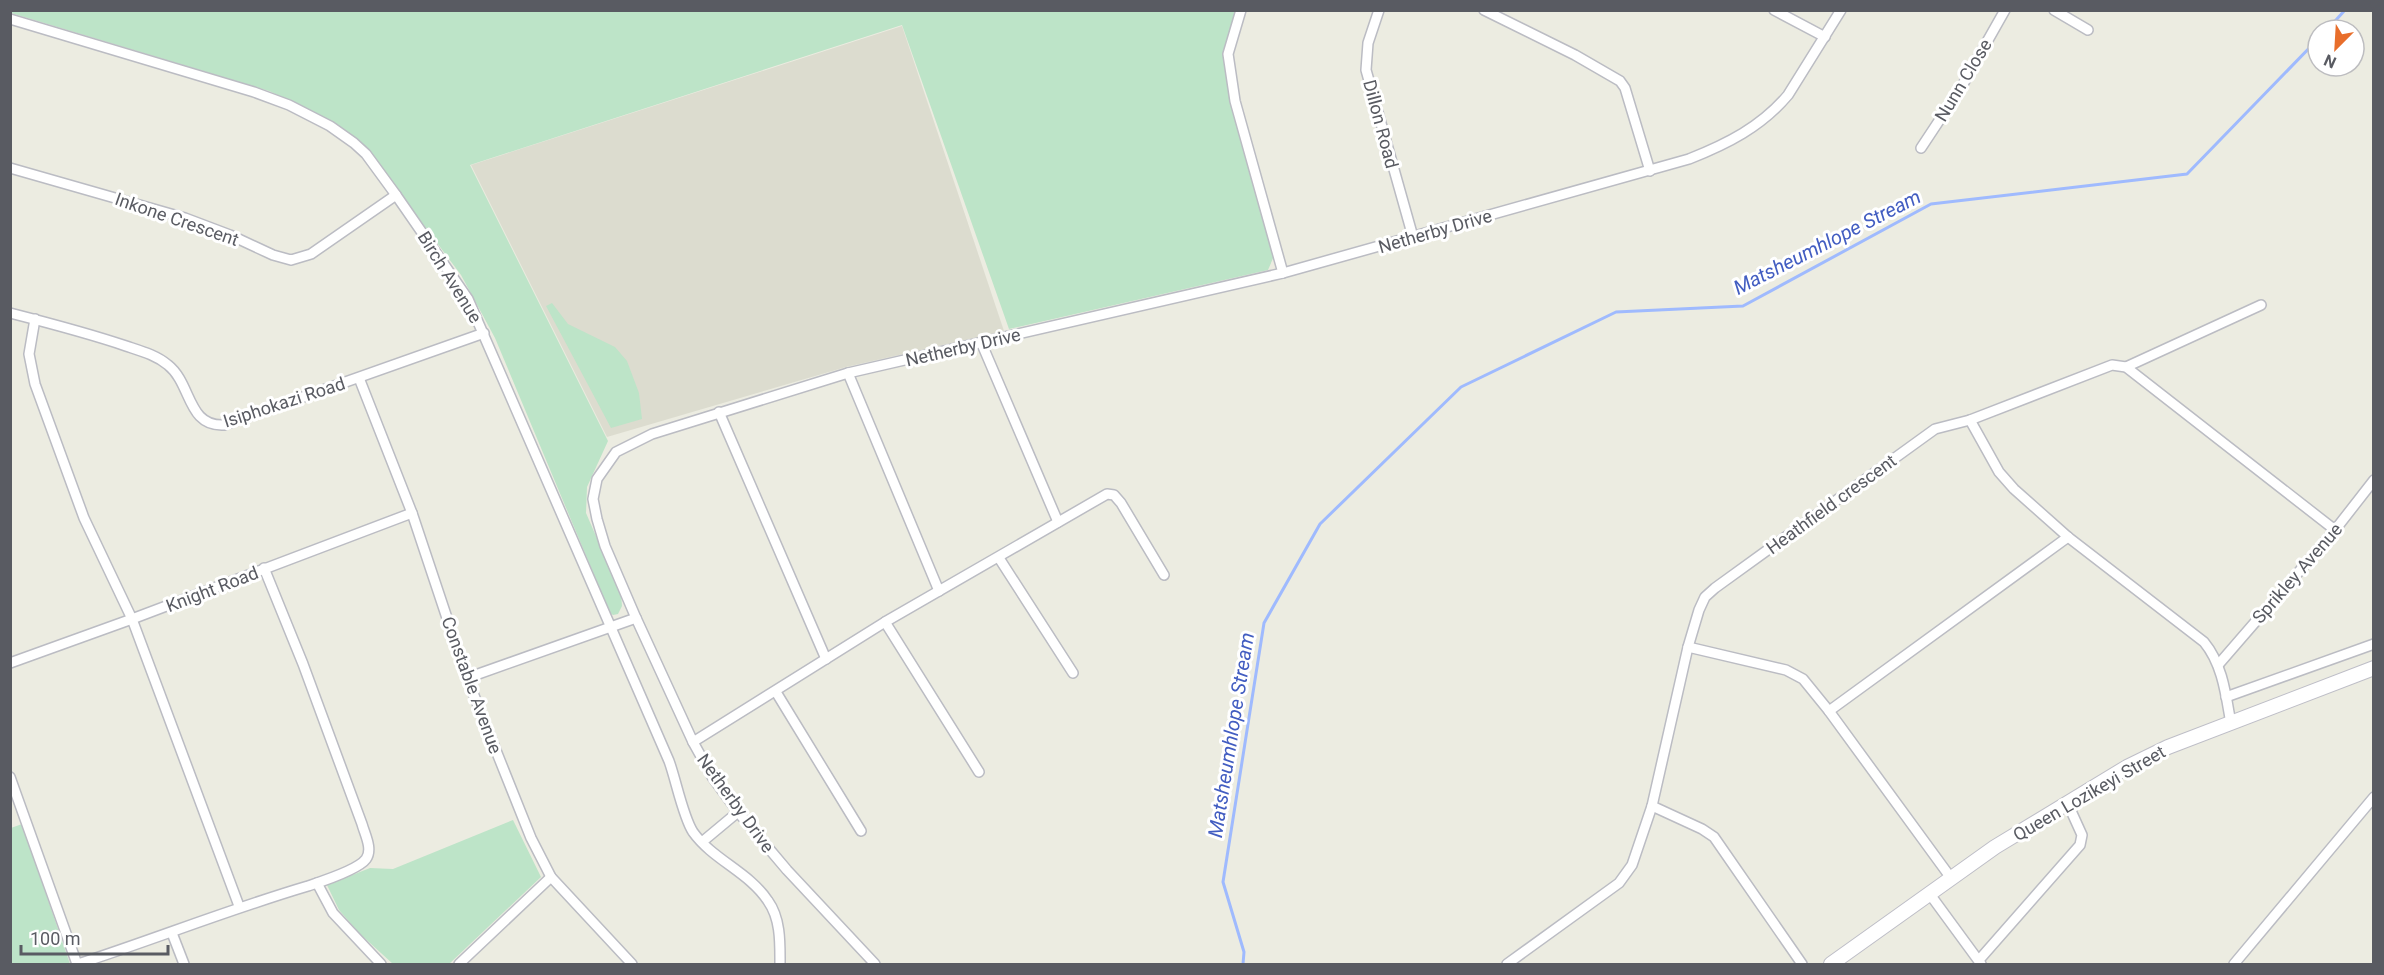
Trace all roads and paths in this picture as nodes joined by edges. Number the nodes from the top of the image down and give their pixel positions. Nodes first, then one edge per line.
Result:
1 (1241, 10) edge
2 (1379, 10) edge
3 (1484, 10) edge
4 (1774, 10) edge
5 (1841, 10) edge
6 (2005, 10) edge
7 (2054, 10) edge
8 (10, 19) edge
9 (2088, 30) dead end
10 (1825, 37) junction
11 (1920, 148) dead end
12 (10, 168) edge
13 (1650, 171) junction
14 (396, 195) junction
15 (1413, 237) junction
16 (1283, 273) junction
17 (2261, 304) dead end
18 (10, 313) edge
19 (35, 319) junction
20 (484, 333) junction
21 (981, 342) junction
22 (2126, 367) junction
23 (848, 373) junction
24 (358, 378) junction
25 (719, 412) junction
26 (1970, 420) junction
27 (2373, 480) edge
28 (412, 513) junction
29 (1058, 522) junction
30 (2335, 530) junction
31 (2068, 537) junction
32 (999, 558) junction
33 (264, 568) junction
34 (1164, 575) dead end
35 (939, 591) junction
36 (636, 618) junction
37 (132, 620) junction
38 (885, 622) junction
39 (610, 627) junction
40 (2373, 644) edge
41 (1688, 647) junction
42 (826, 659) junction
43 (10, 663) edge
44 (2218, 664) junction
45 (2373, 668) edge
46 (1073, 673) dead end
47 (467, 678) junction
48 (776, 692) junction
49 (2226, 697) junction
50 (1829, 711) junction
51 (2231, 724) junction
52 (693, 742) junction
53 (979, 772) dead end
54 (10, 777) edge
55 (2373, 797) edge
56 (2067, 802) junction
57 (1652, 806) junction
58 (738, 812) junction
59 (861, 831) dead end
60 (702, 842) junction
61 (551, 877) junction
62 (1950, 878) junction
63 (317, 883) junction
64 (1929, 893) junction
65 (239, 906) junction
66 (172, 933) junction
67 (1980, 962) edge
68 (78, 964) edge
69 (184, 964) edge
70 (381, 964) edge
71 (459, 964) edge
72 (632, 964) edge
73 (780, 964) edge
74 (875, 964) edge
75 (1507, 964) edge
76 (1802, 964) edge
77 (1831, 964) edge
78 (2234, 964) edge

1 - 16 street
2 - 15 street, Dillon Road
3 - 13 street
4 - 10 street
5 - 10 street, Netherby Drive
6 - 11 street, Nunn Close
7 - 9 street
8 - 14 street, Birch Avenue
10 - 13 street, Netherby Drive
12 - 14 street, Inkone Crescent
13 - 15 street, Netherby Drive
14 - 20 street, Birch Avenue
15 - 16 street, Netherby Drive
16 - 21 street, Netherby Drive
17 - 22 street, Heathfield crescent
18 - 19 street, Isiphokazi Road
19 - 24 street, Isiphokazi Road
19 - 37 street
20 - 24 street, Isiphokazi Road
20 - 39 street, Birch Avenue
21 - 23 street, Netherby Drive
21 - 29 street
22 - 26 street, Heathfield crescent
22 - 30 street
23 - 25 street, Netherby Drive
23 - 35 street
24 - 28 street, Constable Avenue
25 - 36 street, Netherby Drive
25 - 42 street
26 - 31 street
26 - 41 street, Heathfield crescent
27 - 30 street, Sprikley Avenue
28 - 33 street, Knight Road
28 - 47 street, Constable Avenue
29 - 32 street
29 - 34 street
30 - 44 street, Sprikley Avenue
31 - 44 street
31 - 50 street
32 - 35 street
32 - 46 street
33 - 37 street, Knight Road
33 - 63 street
35 - 38 street
36 - 39 street
36 - 52 street, Netherby Drive
37 - 43 street, Knight Road
37 - 65 street
38 - 42 street
38 - 53 street
39 - 47 street
39 - 60 street, Birch Avenue
40 - 49 street
41 - 50 street
41 - 57 street, Heathfield crescent
42 - 48 street
44 - 49 street
45 - 51 main road, Queen Lozikeyi Street
47 - 61 street, Constable Avenue
48 - 52 street
48 - 59 street
49 - 51 street
50 - 62 street
51 - 56 main road, Queen Lozikeyi Street
52 - 58 street, Netherby Drive
54 - 68 street
55 - 78 street
56 - 62 main road, Queen Lozikeyi Street
56 - 67 street
57 - 75 street, Heathfield crescent
57 - 76 street
58 - 60 street
58 - 74 street, Netherby Drive
60 - 73 street, Birch Avenue
61 - 71 street
61 - 72 street, Constable Avenue
62 - 64 main road, Queen Lozikeyi Street
63 - 65 street
63 - 70 street
64 - 67 street
64 - 77 main road, Queen Lozikeyi Street
65 - 66 street
66 - 68 street
66 - 69 street

